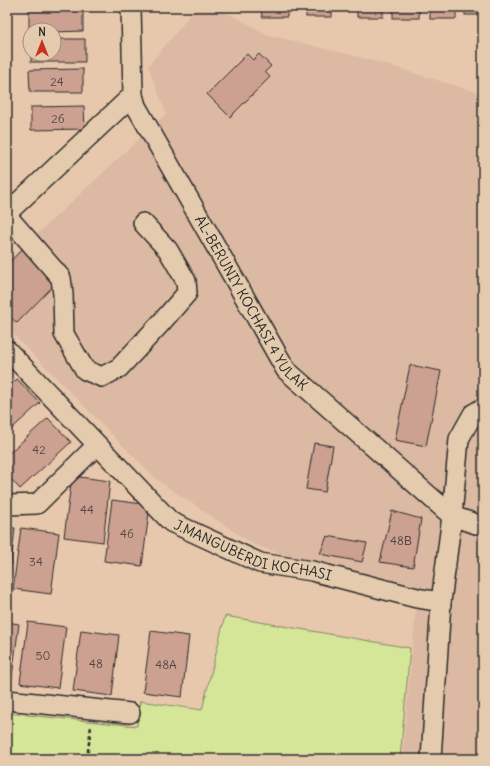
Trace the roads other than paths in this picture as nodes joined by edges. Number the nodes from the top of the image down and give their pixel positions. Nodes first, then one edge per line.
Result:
1 (131, 7) edge
2 (133, 95) junction
3 (7, 215) edge
4 (143, 223) dead end
5 (7, 350) edge
6 (483, 408) edge
7 (97, 445) junction
8 (7, 504) edge
9 (452, 516) junction
10 (483, 524) edge
11 (441, 602) junction
12 (7, 700) edge
13 (130, 713) dead end
14 (431, 759) edge

1 - 2 street, AL-BERUNIY KOCHASI 4 YULAK
2 - 3 street
2 - 9 street, AL-BERUNIY KOCHASI 4 YULAK
3 - 4 street
5 - 7 street, J.MANGUBERDI KOCHASI
6 - 9 street
7 - 8 street
7 - 11 street, J.MANGUBERDI KOCHASI
9 - 10 street, AL-BERUNIY KOCHASI 4 YULAK
9 - 11 street
11 - 14 street
12 - 13 street

